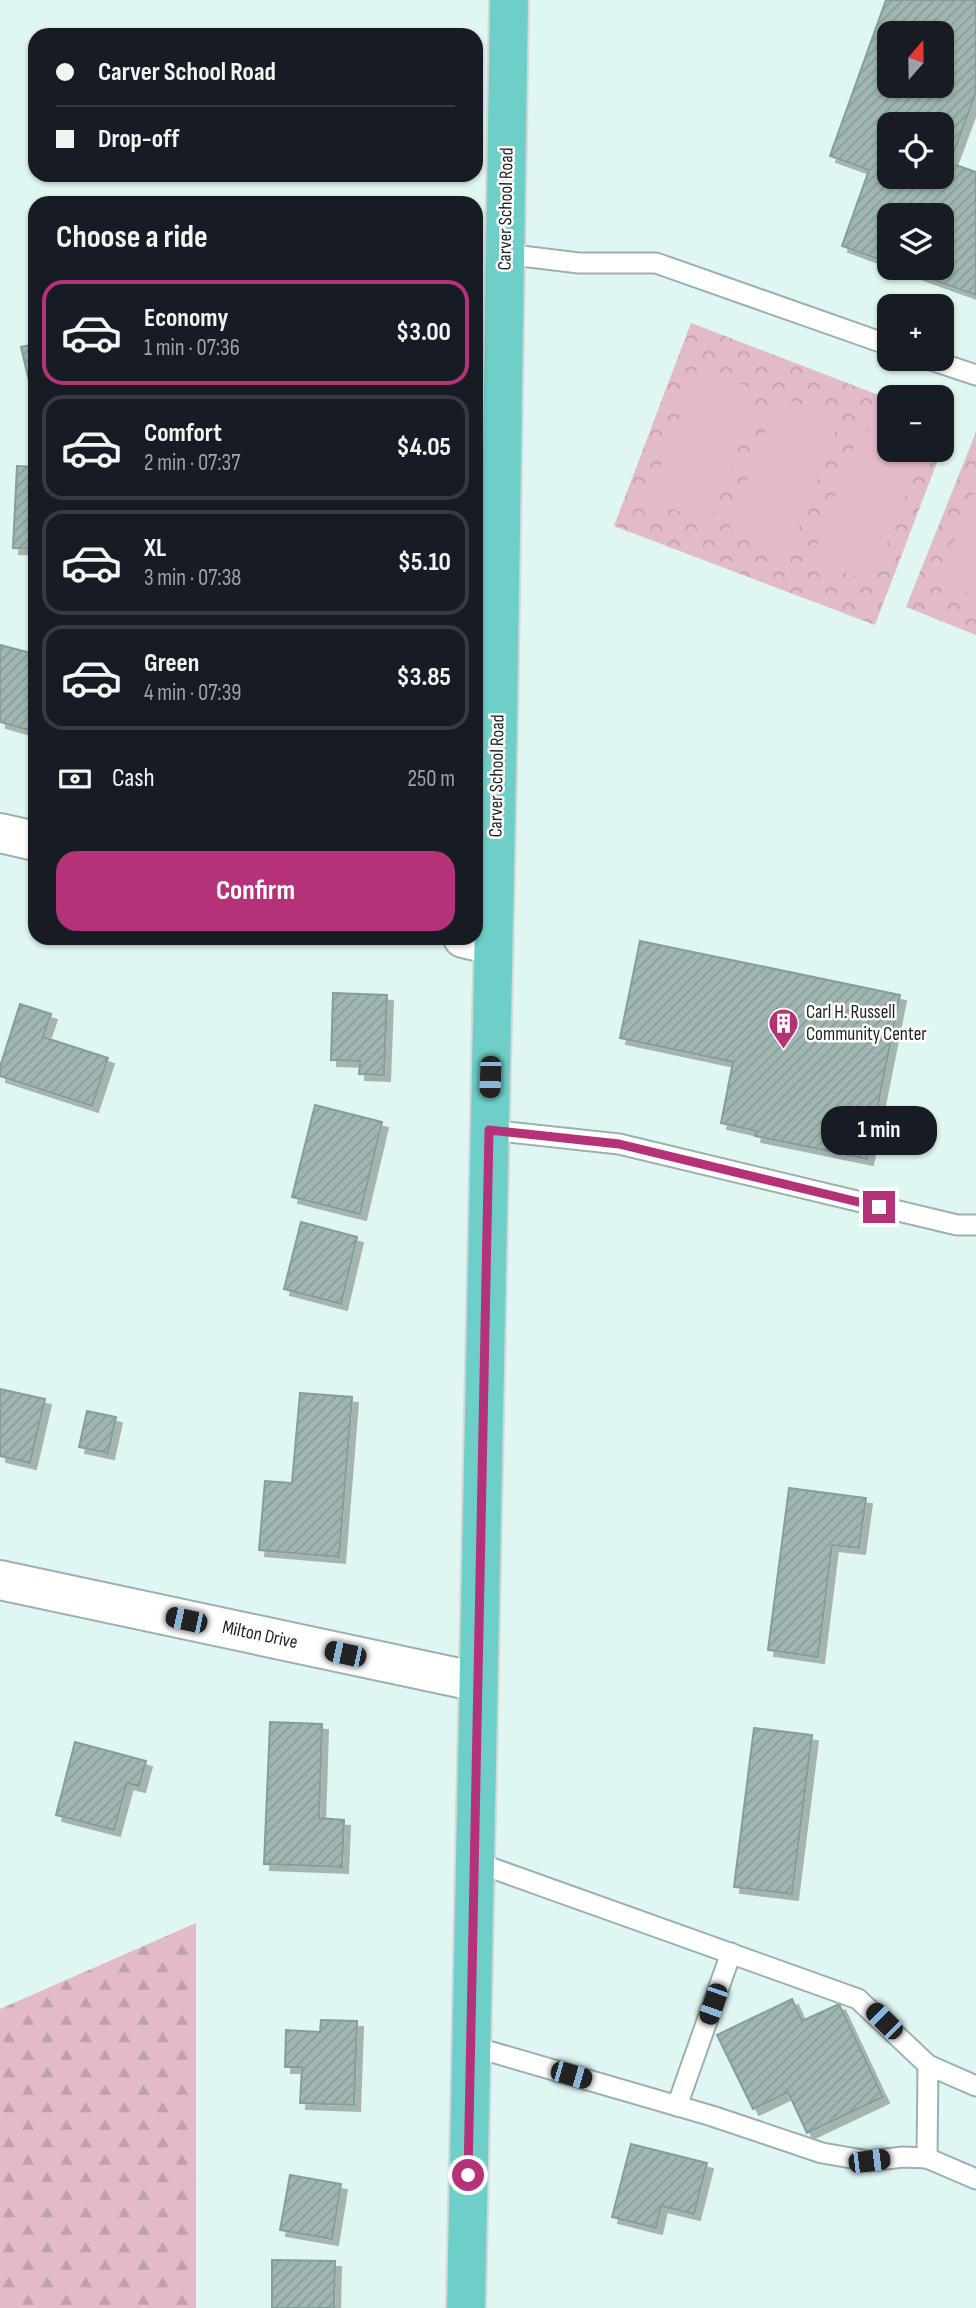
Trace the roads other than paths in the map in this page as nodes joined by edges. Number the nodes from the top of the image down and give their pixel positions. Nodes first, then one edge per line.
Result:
1 (509, 0) edge
2 (505, 254) junction
3 (877, 341) edge
4 (954, 368) edge
5 (976, 376) edge
6 (483, 814) edge
7 (0, 833) edge
8 (28, 839) edge
9 (478, 945) edge
10 (489, 1130) junction
11 (976, 1224) edge
12 (0, 1580) edge
13 (478, 1682) junction
14 (475, 1863) junction
15 (731, 1953) junction
16 (471, 2046) junction
17 (928, 2065) junction
18 (976, 2086) edge
19 (677, 2106) junction
20 (927, 2158) junction
21 (976, 2179) edge
22 (466, 2308) edge

1 - 2 main road, Carver School Road
2 - 3 lane
2 - 6 main road, Carver School Road
4 - 5 lane
7 - 8 street
9 - 10 main road, Carver School Road
10 - 11 lane
10 - 13 main road, Carver School Road
12 - 13 street, Milton Drive
13 - 14 main road, Carver School Road
14 - 15 lane
14 - 16 main road, Carver School Road
15 - 17 lane
15 - 19 lane
16 - 19 lane
16 - 22 main road, Carver School Road
17 - 18 lane
17 - 20 lane
19 - 20 lane
20 - 21 lane

